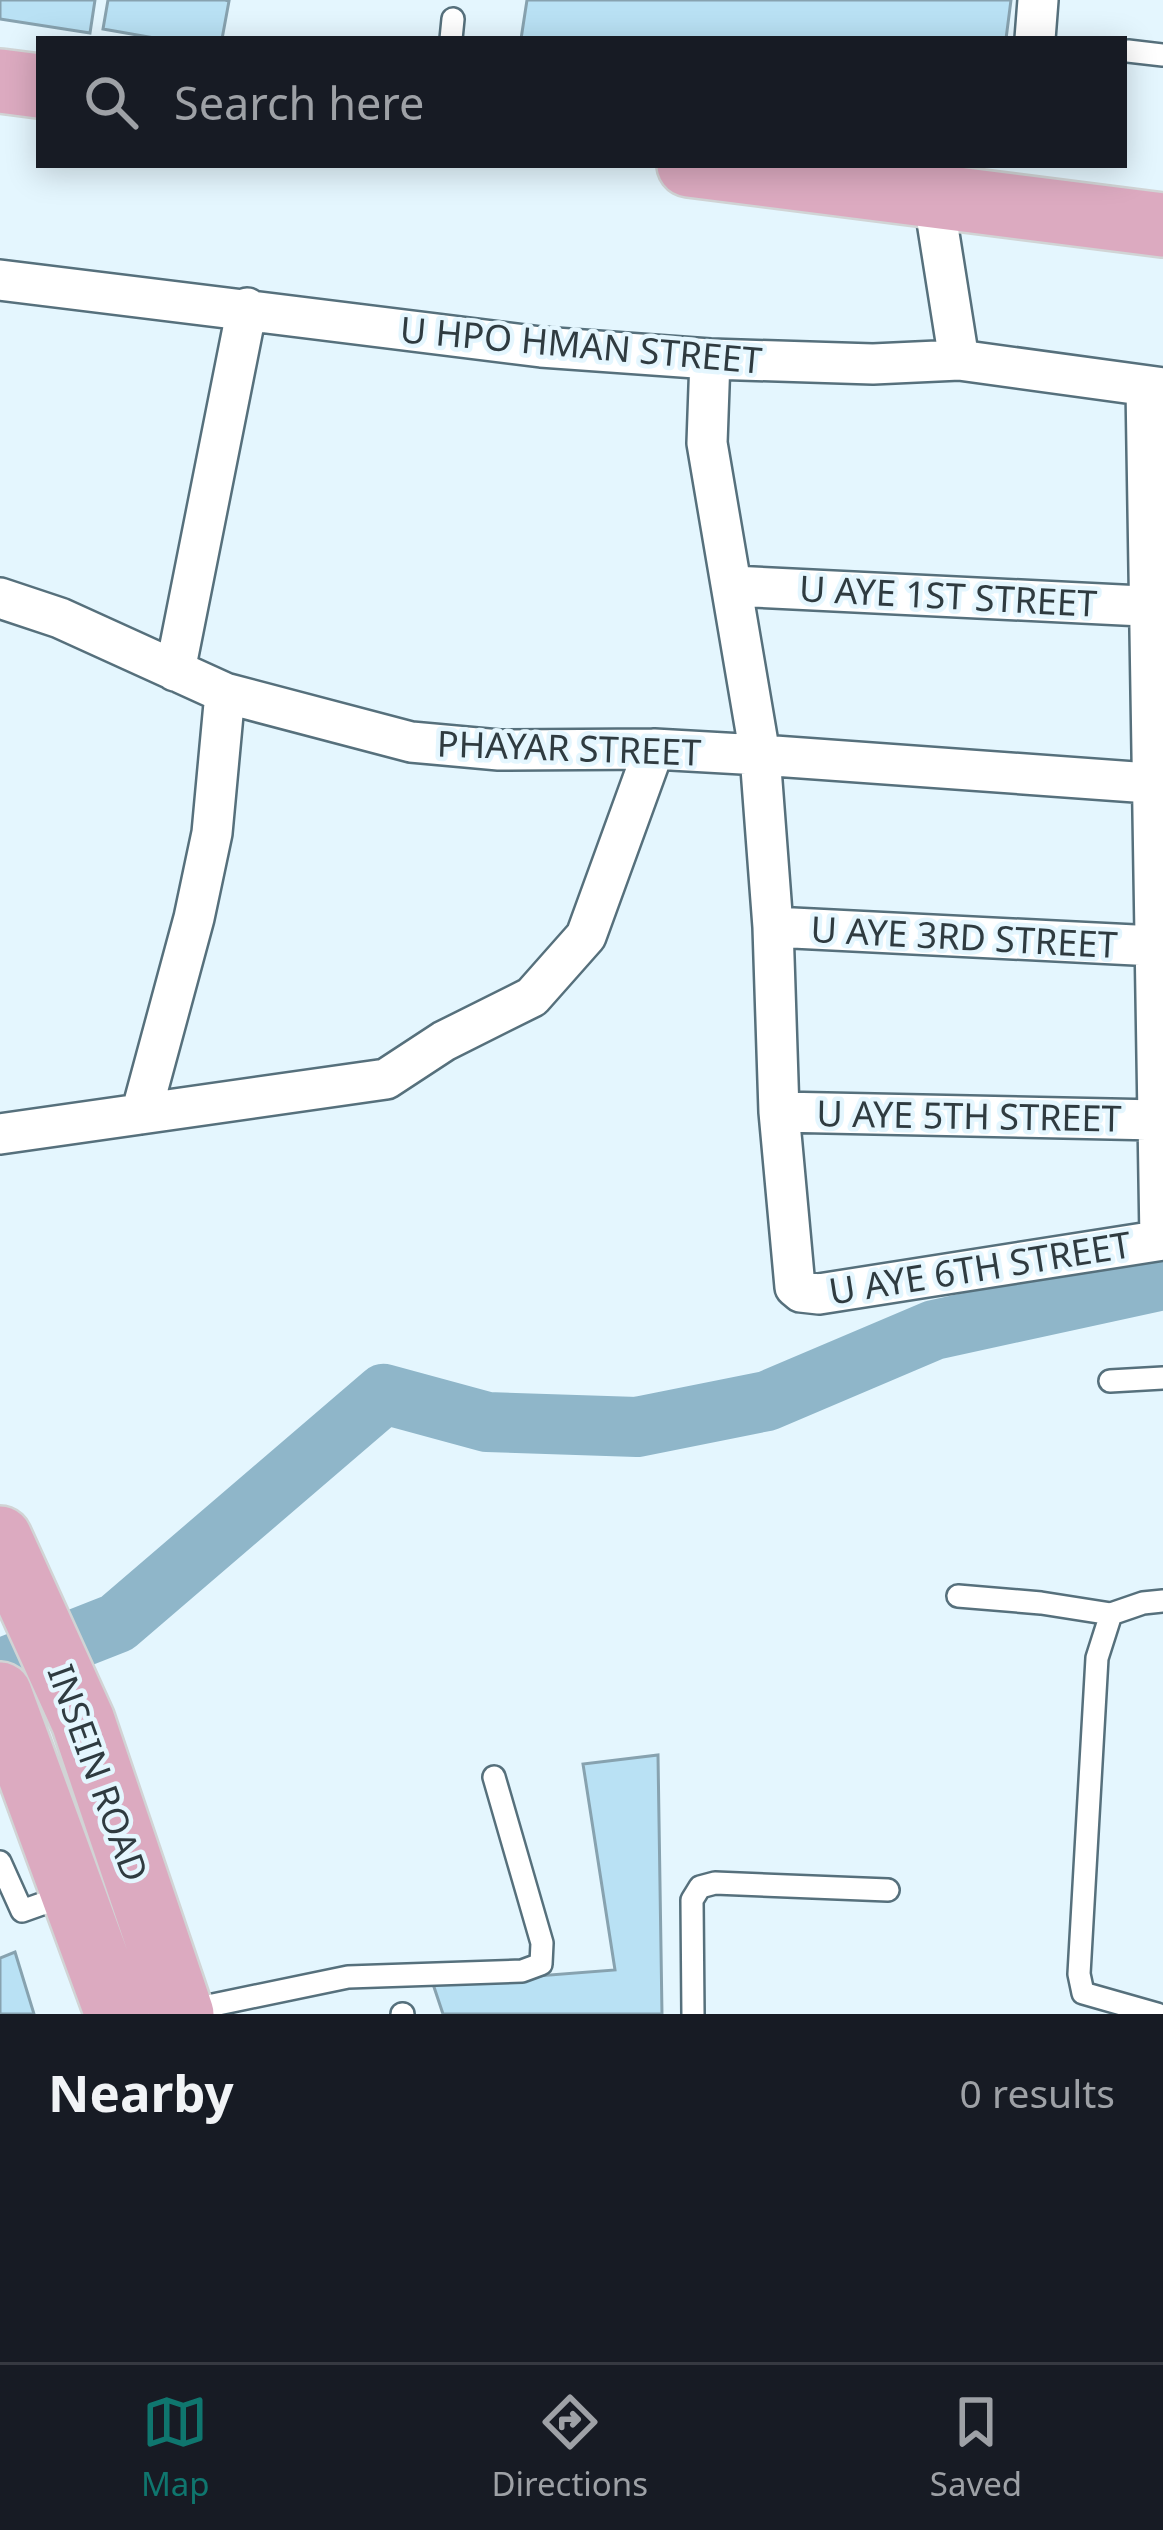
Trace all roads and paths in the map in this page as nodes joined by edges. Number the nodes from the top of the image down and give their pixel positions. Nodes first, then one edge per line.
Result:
1 (1038, 0) edge
2 (1035, 36) edge
3 (1128, 51) dead end
4 (1163, 56) edge
5 (0, 81) edge
6 (36, 86) edge
7 (712, 168) edge
8 (1025, 186) edge
9 (933, 196) junction
10 (1163, 225) edge
11 (0, 280) edge
12 (247, 308) junction
13 (710, 359) junction
14 (959, 360) junction
15 (1155, 387) edge
16 (732, 586) junction
17 (0, 598) edge
18 (1156, 606) edge
19 (175, 671) junction
20 (225, 693) junction
21 (654, 749) junction
22 (760, 755) junction
23 (1158, 784) edge
24 (773, 927) junction
25 (1155, 946) junction
26 (1160, 1041) edge
27 (779, 1112) junction
28 (141, 1114) junction
29 (1158, 1120) junction
30 (0, 1134) edge
31 (1162, 1240) edge
32 (1163, 1378) edge
33 (1110, 1381) dead end
34 (0, 1538) edge
35 (958, 1596) dead end
36 (1163, 1601) edge
37 (1111, 1614) junction
38 (4, 1706) edge
39 (494, 1777) dead end
40 (0, 1862) edge
41 (887, 1890) dead end
42 (75, 1892) junction
43 (182, 2013) edge
44 (117, 2014) edge
45 (693, 2014) edge
46 (1157, 2014) edge

1 - 2 street
3 - 4 lane
5 - 6 main road
7 - 9 main road
8 - 9 main road
8 - 10 main road
9 - 14 street
11 - 12 street, U HPO HMAN STREET
12 - 13 street, U HPO HMAN STREET
12 - 19 street
13 - 14 street, U HPO HMAN STREET
13 - 16 street
14 - 15 street, U HPO HMAN STREET
15 - 18 street
16 - 18 street, U AYE 1ST STREET
16 - 22 street
17 - 19 street, PHAYAR STREET
18 - 23 street
19 - 20 street, PHAYAR STREET
20 - 21 street, PHAYAR STREET
20 - 28 street
21 - 22 street, PHAYAR STREET
21 - 28 street
22 - 23 street, PHAYAR STREET
22 - 24 street
23 - 25 street
24 - 25 street, U AYE 3RD STREET
24 - 27 street
25 - 26 street
26 - 29 street
27 - 29 street, U AYE 5TH STREET
27 - 31 street, U AYE 6TH STREET
28 - 30 street
29 - 31 street
32 - 33 lane
34 - 43 main road, INSEIN ROAD
35 - 37 lane
36 - 37 lane
37 - 46 lane
38 - 42 main road, INSEIN ROAD
39 - 43 lane
40 - 42 lane
41 - 45 lane
42 - 44 main road, INSEIN ROAD

